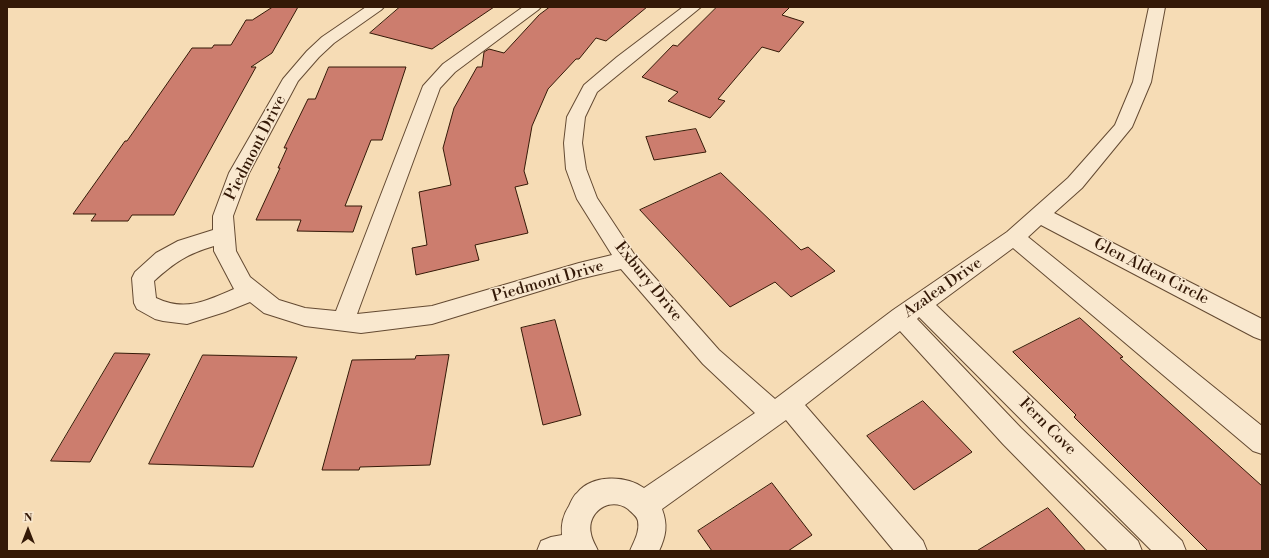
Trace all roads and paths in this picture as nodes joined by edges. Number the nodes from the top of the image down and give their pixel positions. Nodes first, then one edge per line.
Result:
1 (376, 7) edge
2 (533, 7) edge
3 (693, 7) edge
4 (1157, 7) edge
5 (1040, 215) junction
6 (224, 235) junction
7 (1014, 237) junction
8 (626, 260) junction
9 (252, 291) junction
10 (911, 311) junction
11 (343, 322) junction
12 (1262, 330) edge
13 (781, 409) junction
14 (1262, 442) edge
15 (645, 504) junction
16 (582, 549) edge
17 (551, 551) edge
18 (644, 551) edge
19 (913, 551) edge
20 (1128, 551) edge
21 (1172, 551) edge

1 - 6 street, Piedmont Drive
2 - 11 street
3 - 8 street, Exbury Drive
4 - 5 street, Azalea Drive
5 - 7 street, Azalea Drive
5 - 12 street, Glen Alden Circle
6 - 9 street, Piedmont Drive
6 - 9 street
7 - 10 street, Azalea Drive
7 - 14 street
8 - 11 street, Piedmont Drive
8 - 13 street, Exbury Drive
9 - 11 street, Piedmont Drive
10 - 13 street, Azalea Drive
10 - 20 street, Fern Cove
10 - 21 street, Fern Cove
13 - 15 street, Azalea Drive
13 - 19 street, Exbury Drive
15 - 16 street
15 - 18 street
16 - 17 street

